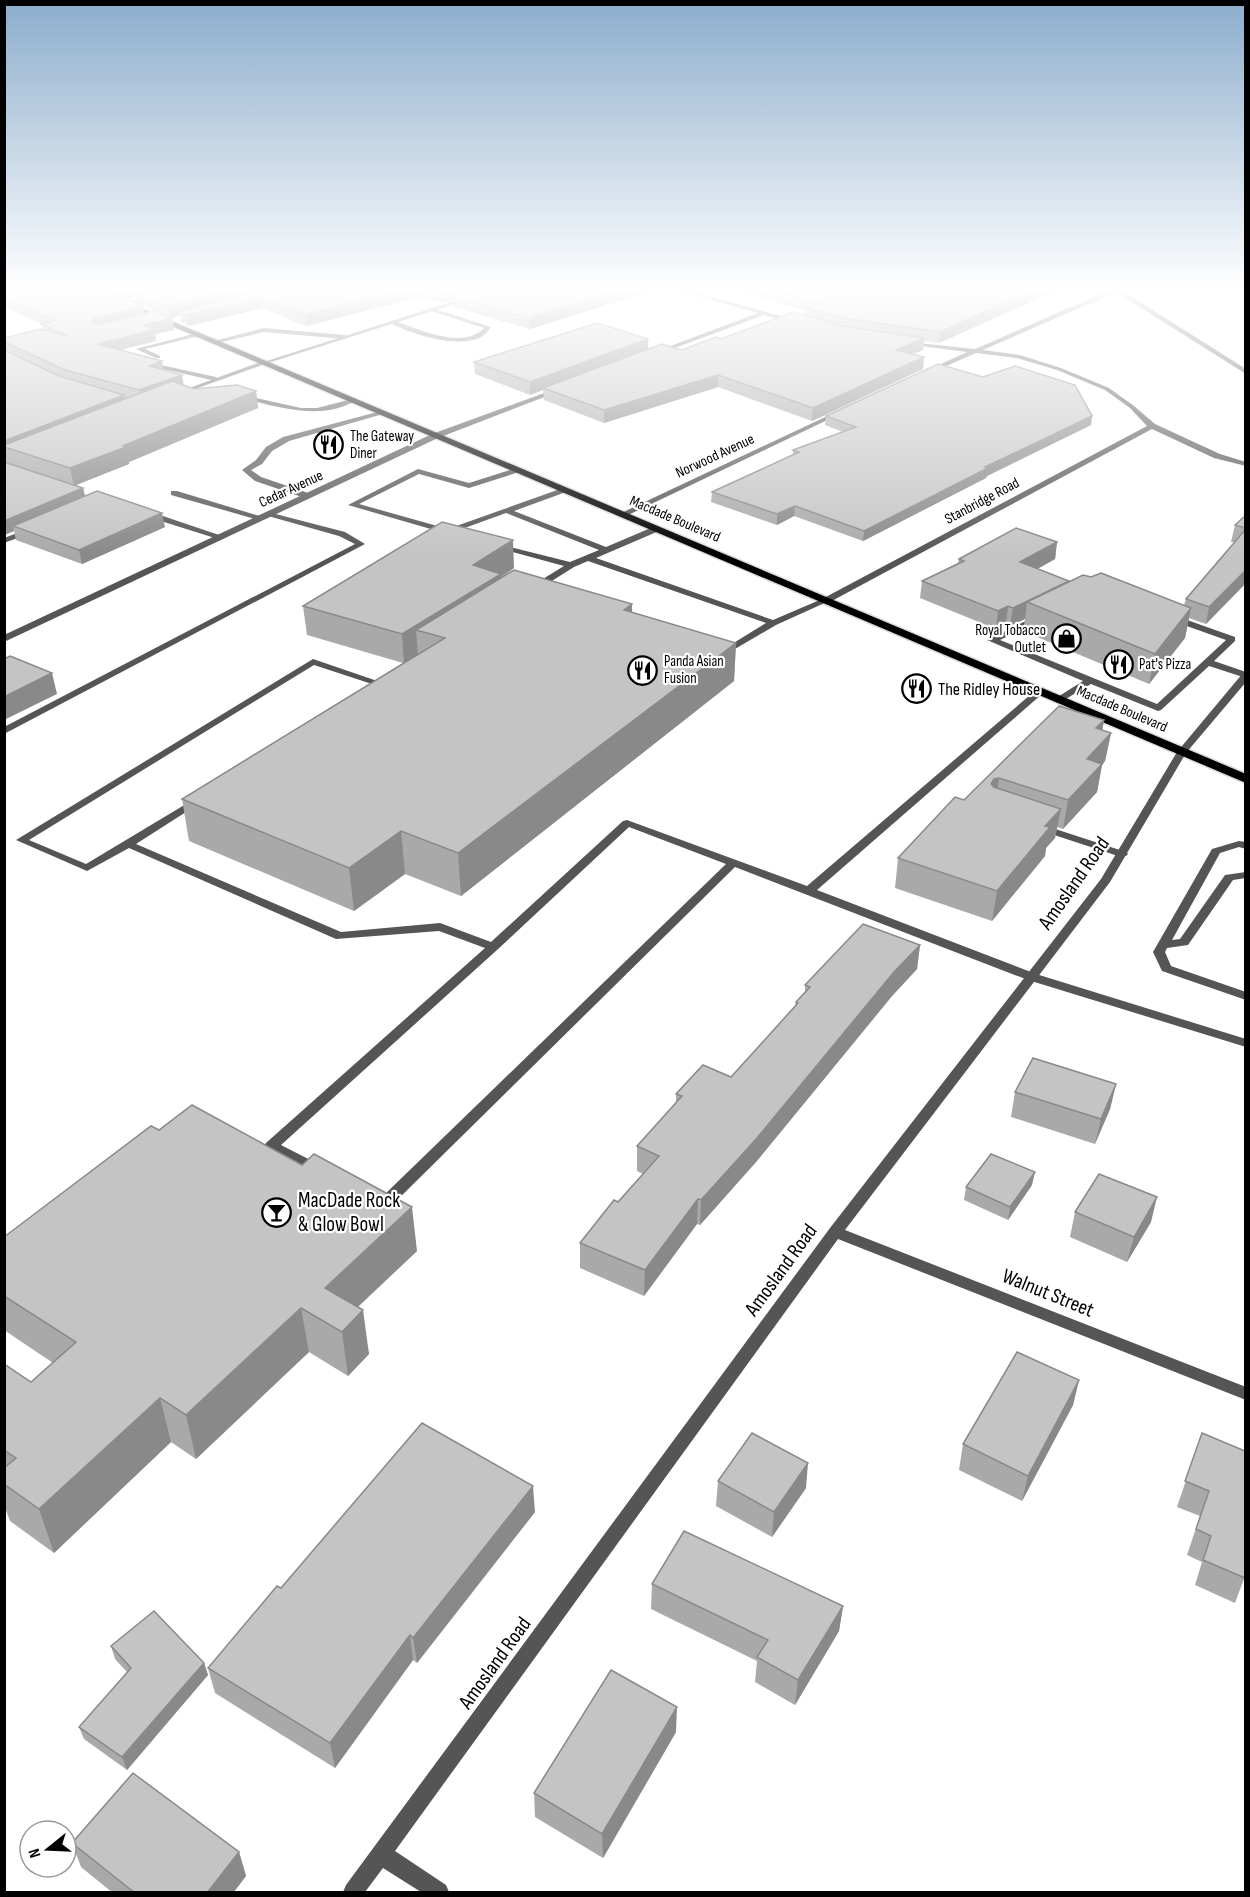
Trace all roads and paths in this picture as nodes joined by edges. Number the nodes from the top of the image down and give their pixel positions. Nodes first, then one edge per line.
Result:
1 (216, 379) edge
2 (299, 379) edge
3 (1082, 379) edge
4 (566, 387) edge
5 (238, 396) edge
6 (185, 398) edge
7 (352, 401) junction
8 (843, 411) edge
9 (381, 413) junction
10 (1152, 426) junction
11 (435, 436) junction
12 (1245, 464) edge
13 (516, 470) junction
14 (563, 490) junction
15 (174, 493) dead end
16 (308, 496) junction
17 (134, 509) edge
18 (507, 511) junction
19 (621, 514) junction
20 (266, 516) junction
21 (37, 527) edge
22 (656, 529) junction
23 (448, 531) junction
24 (221, 537) junction
25 (471, 538) edge
26 (4, 541) edge
27 (482, 541) edge
28 (606, 550) junction
29 (589, 558) junction
30 (572, 565) junction
31 (540, 595) edge
32 (825, 601) junction
33 (773, 623) junction
34 (4, 639) edge
35 (705, 644) edge
36 (1207, 662) junction
37 (1245, 675) edge
38 (1090, 680) junction
39 (371, 690) edge
40 (1040, 692) junction
41 (1059, 700) junction
42 (4, 731) edge
43 (1182, 752) junction
44 (1245, 779) edge
45 (209, 793) edge
46 (1036, 826) edge
47 (128, 844) junction
48 (1245, 846) edge
49 (1122, 854) junction
50 (733, 863) junction
51 (1245, 875) edge
52 (809, 891) junction
53 (1163, 945) junction
54 (493, 947) junction
55 (1032, 977) junction
56 (1245, 996) edge
57 (1245, 1041) edge
58 (333, 1177) edge
59 (364, 1192) edge
60 (835, 1232) junction
61 (1245, 1394) edge
62 (382, 1855) junction
63 (353, 1893) edge
64 (440, 1893) edge

1 - 6 street
2 - 7 main road, Macdade Boulevard
3 - 10 street
4 - 11 street, Cedar Avenue
5 - 7 street
7 - 9 main road, Macdade Boulevard
8 - 19 street, Norwood Avenue
9 - 11 main road, Macdade Boulevard
9 - 16 street
10 - 12 street
10 - 32 street, Stanbridge Road
11 - 13 main road, Macdade Boulevard
11 - 16 street, Cedar Avenue
13 - 14 main road, Macdade Boulevard
13 - 23 street
14 - 18 street
14 - 19 main road, Macdade Boulevard
15 - 20 street
16 - 20 street, Cedar Avenue
17 - 24 street
18 - 23 street
18 - 28 street
19 - 22 main road, Macdade Boulevard
20 - 24 street, Cedar Avenue
20 - 42 street
21 - 26 street
22 - 28 street
22 - 32 main road, Macdade Boulevard
23 - 25 street
24 - 34 street, Cedar Avenue
27 - 30 street
28 - 29 street
29 - 30 street
29 - 33 street
30 - 31 street
32 - 33 street, Stanbridge Road
32 - 40 main road, Macdade Boulevard
33 - 35 street, Stanbridge Road
36 - 37 street
36 - 38 street
36 - 38 street
37 - 43 street, Amosland Road
38 - 41 street
39 - 47 street
40 - 41 main road, Macdade Boulevard
40 - 52 street
41 - 43 main road, Macdade Boulevard
43 - 44 main road, Macdade Boulevard
43 - 49 street, Amosland Road
45 - 47 street
46 - 49 street
47 - 54 street
48 - 53 street
49 - 55 street, Amosland Road
50 - 52 street
50 - 54 street
50 - 59 street
51 - 53 street
52 - 55 street
53 - 56 street
54 - 58 street
55 - 57 street
55 - 60 street, Amosland Road
60 - 61 street, Walnut Street
60 - 62 street, Amosland Road
62 - 63 street, Amosland Road
62 - 64 street

